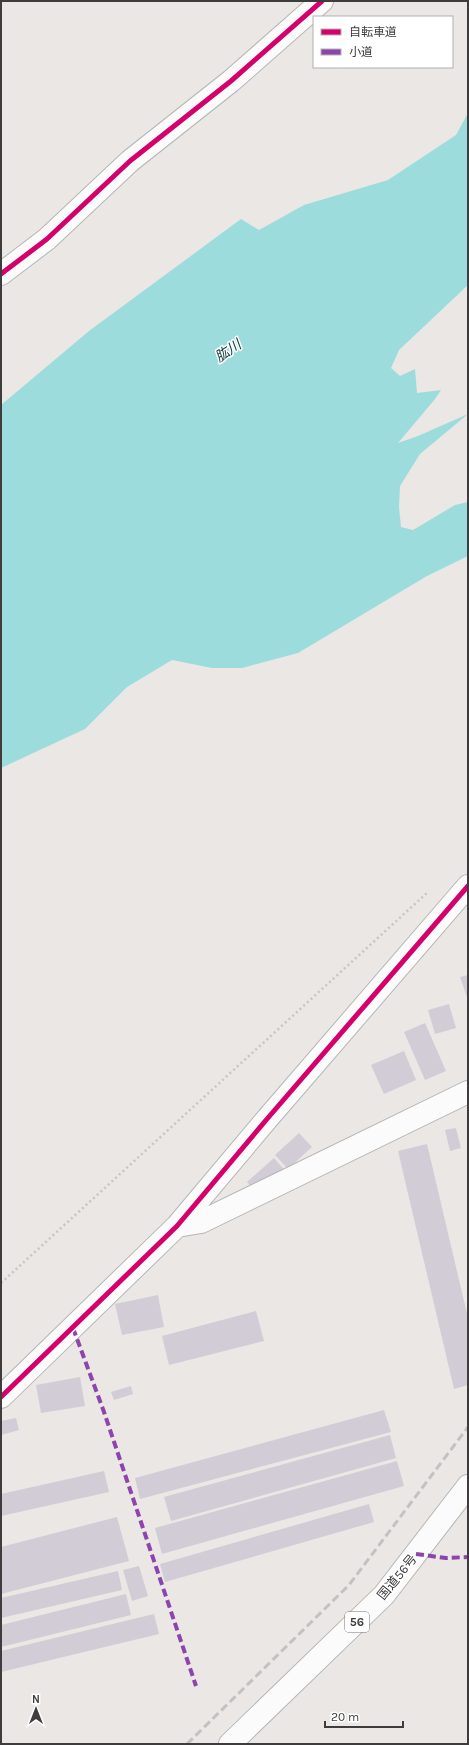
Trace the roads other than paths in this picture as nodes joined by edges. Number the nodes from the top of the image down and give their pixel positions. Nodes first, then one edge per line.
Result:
1 (322, 1) edge
2 (1, 274) edge
3 (468, 886) edge
4 (468, 1092) edge
5 (178, 1226) junction
6 (1, 1397) edge
7 (468, 1486) edge
8 (230, 1744) edge

1 - 2 main road
3 - 5 main road
4 - 5 main road
5 - 6 main road
7 - 8 main road, 国道56号 / 56

